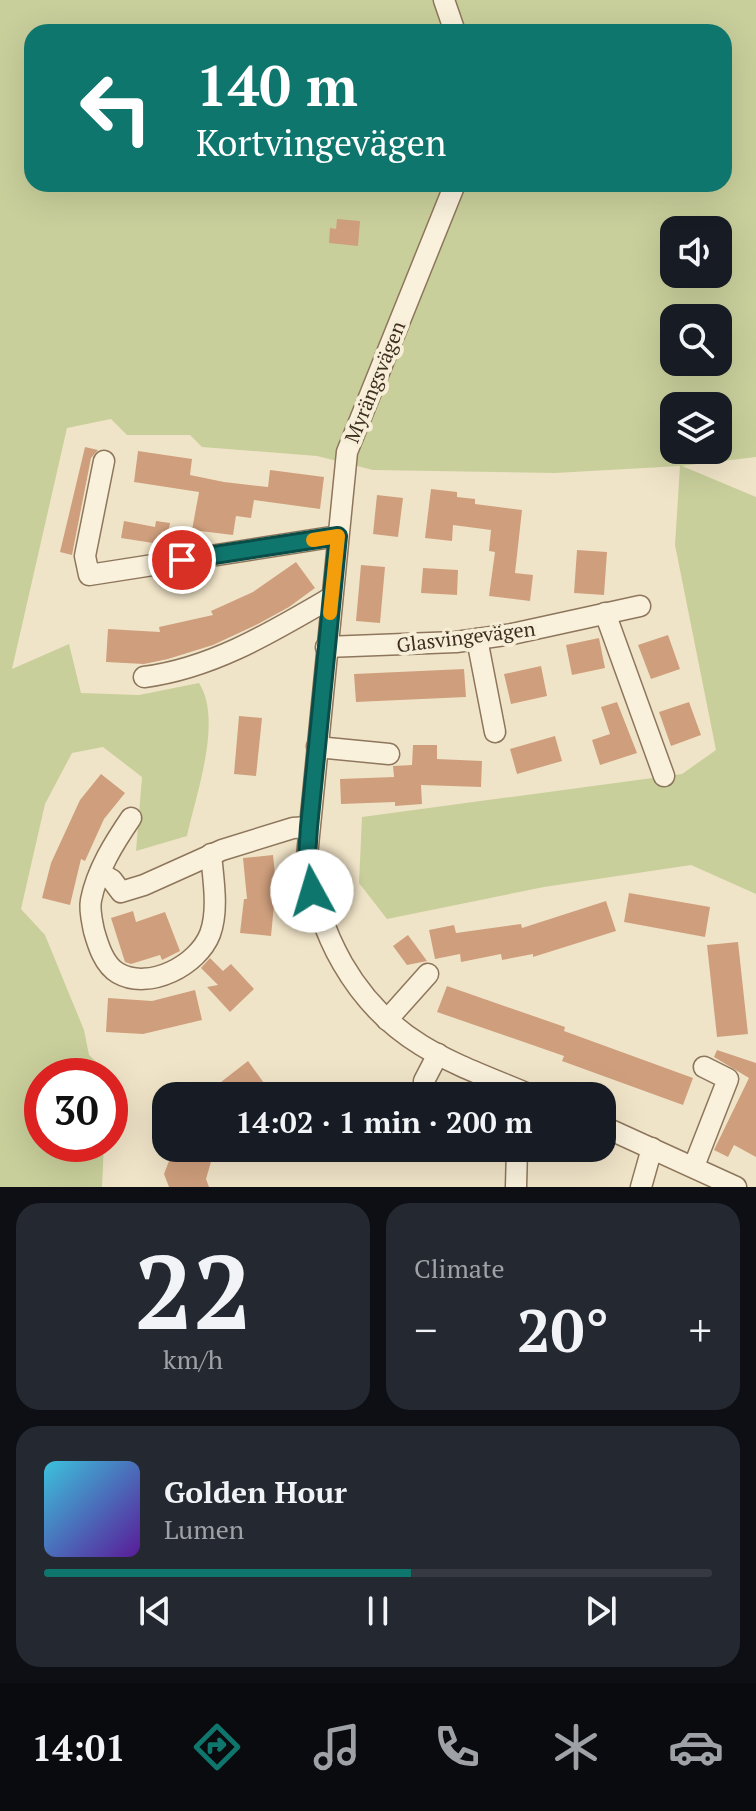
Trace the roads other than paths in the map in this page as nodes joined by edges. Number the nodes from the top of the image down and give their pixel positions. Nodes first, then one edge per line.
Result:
1 (444, 0) edge
2 (452, 24) edge
3 (452, 192) edge
4 (104, 461) dead end
5 (338, 536) junction
6 (332, 597) junction
7 (640, 606) dead end
8 (605, 613) junction
9 (477, 639) junction
10 (326, 647) junction
11 (144, 677) dead end
12 (495, 732) dead end
13 (317, 747) junction
14 (389, 754) dead end
15 (664, 776) dead end
16 (131, 818) dead end
17 (309, 827) junction
18 (211, 854) junction
19 (100, 873) junction
20 (428, 974) dead end
21 (387, 1020) junction
22 (438, 1054) junction
23 (704, 1067) dead end
24 (424, 1082) edge
25 (501, 1082) edge
26 (616, 1132) edge
27 (652, 1148) junction
28 (517, 1162) edge
29 (694, 1166) junction
30 (516, 1187) edge
31 (641, 1187) edge
32 (736, 1187) edge

1 - 2 street
3 - 5 street, Myrängsvägen
4 - 5 street
5 - 6 street, Myrängsvägen
6 - 10 street, Myrängsvägen
6 - 11 street
7 - 8 street, Glasvingevägen
8 - 9 street, Glasvingevägen
8 - 15 street
9 - 10 street, Glasvingevägen
9 - 12 street
10 - 13 street, Myrängsvägen
13 - 14 street
13 - 17 street, Myrängsvägen
16 - 19 street
17 - 18 street
17 - 21 street, Myrängsvägen
18 - 19 street
18 - 19 street
20 - 21 street
21 - 22 street, Myrängsvägen
22 - 24 street
22 - 25 street, Myrängsvägen
23 - 29 street
26 - 27 street
27 - 29 street
27 - 31 street
28 - 30 street
29 - 32 street

